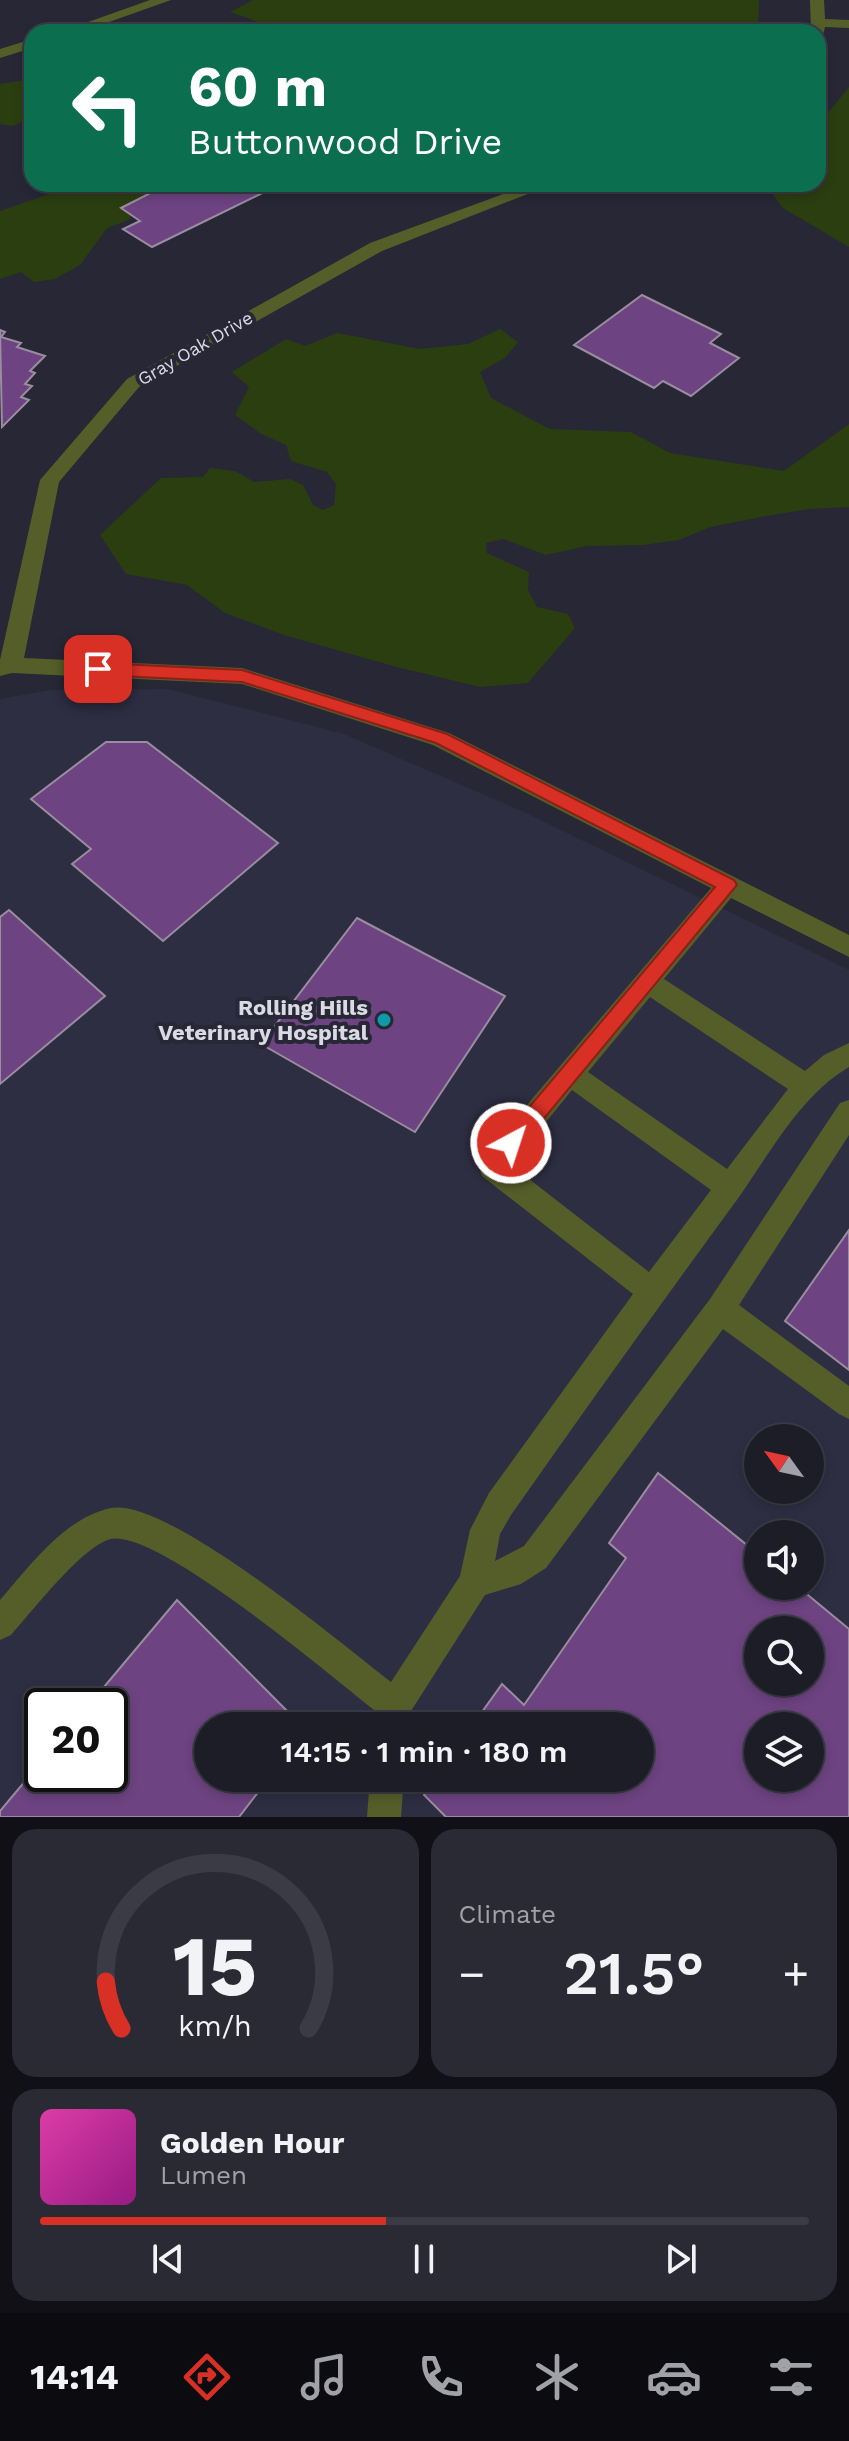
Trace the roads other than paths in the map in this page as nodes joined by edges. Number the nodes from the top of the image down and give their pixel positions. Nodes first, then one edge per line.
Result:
1 (164, 0) edge
2 (817, 0) edge
3 (91, 24) edge
4 (818, 24) edge
5 (849, 24) edge
6 (826, 30) edge
7 (24, 46) edge
8 (0, 54) edge
9 (524, 192) edge
10 (6, 666) edge
11 (728, 885) junction
12 (849, 947) edge
13 (646, 981) junction
14 (849, 1054) edge
15 (569, 1073) junction
16 (807, 1087) junction
17 (849, 1112) edge
18 (730, 1187) junction
19 (651, 1291) junction
20 (720, 1309) junction
21 (849, 1404) edge
22 (475, 1582) junction
23 (0, 1624) edge
24 (389, 1712) edge
25 (396, 1712) edge
26 (386, 1792) edge
27 (384, 1817) edge

1 - 3 street
2 - 4 street
5 - 6 street
7 - 8 street
9 - 10 street, Gray Oak Drive
10 - 11 street
11 - 12 street
11 - 13 street
13 - 15 street
13 - 16 street
14 - 16 street
15 - 18 street
15 - 19 street
16 - 18 street
17 - 20 street
18 - 19 street
19 - 22 street
20 - 21 street
20 - 22 street
22 - 25 street
23 - 24 street
26 - 27 street

